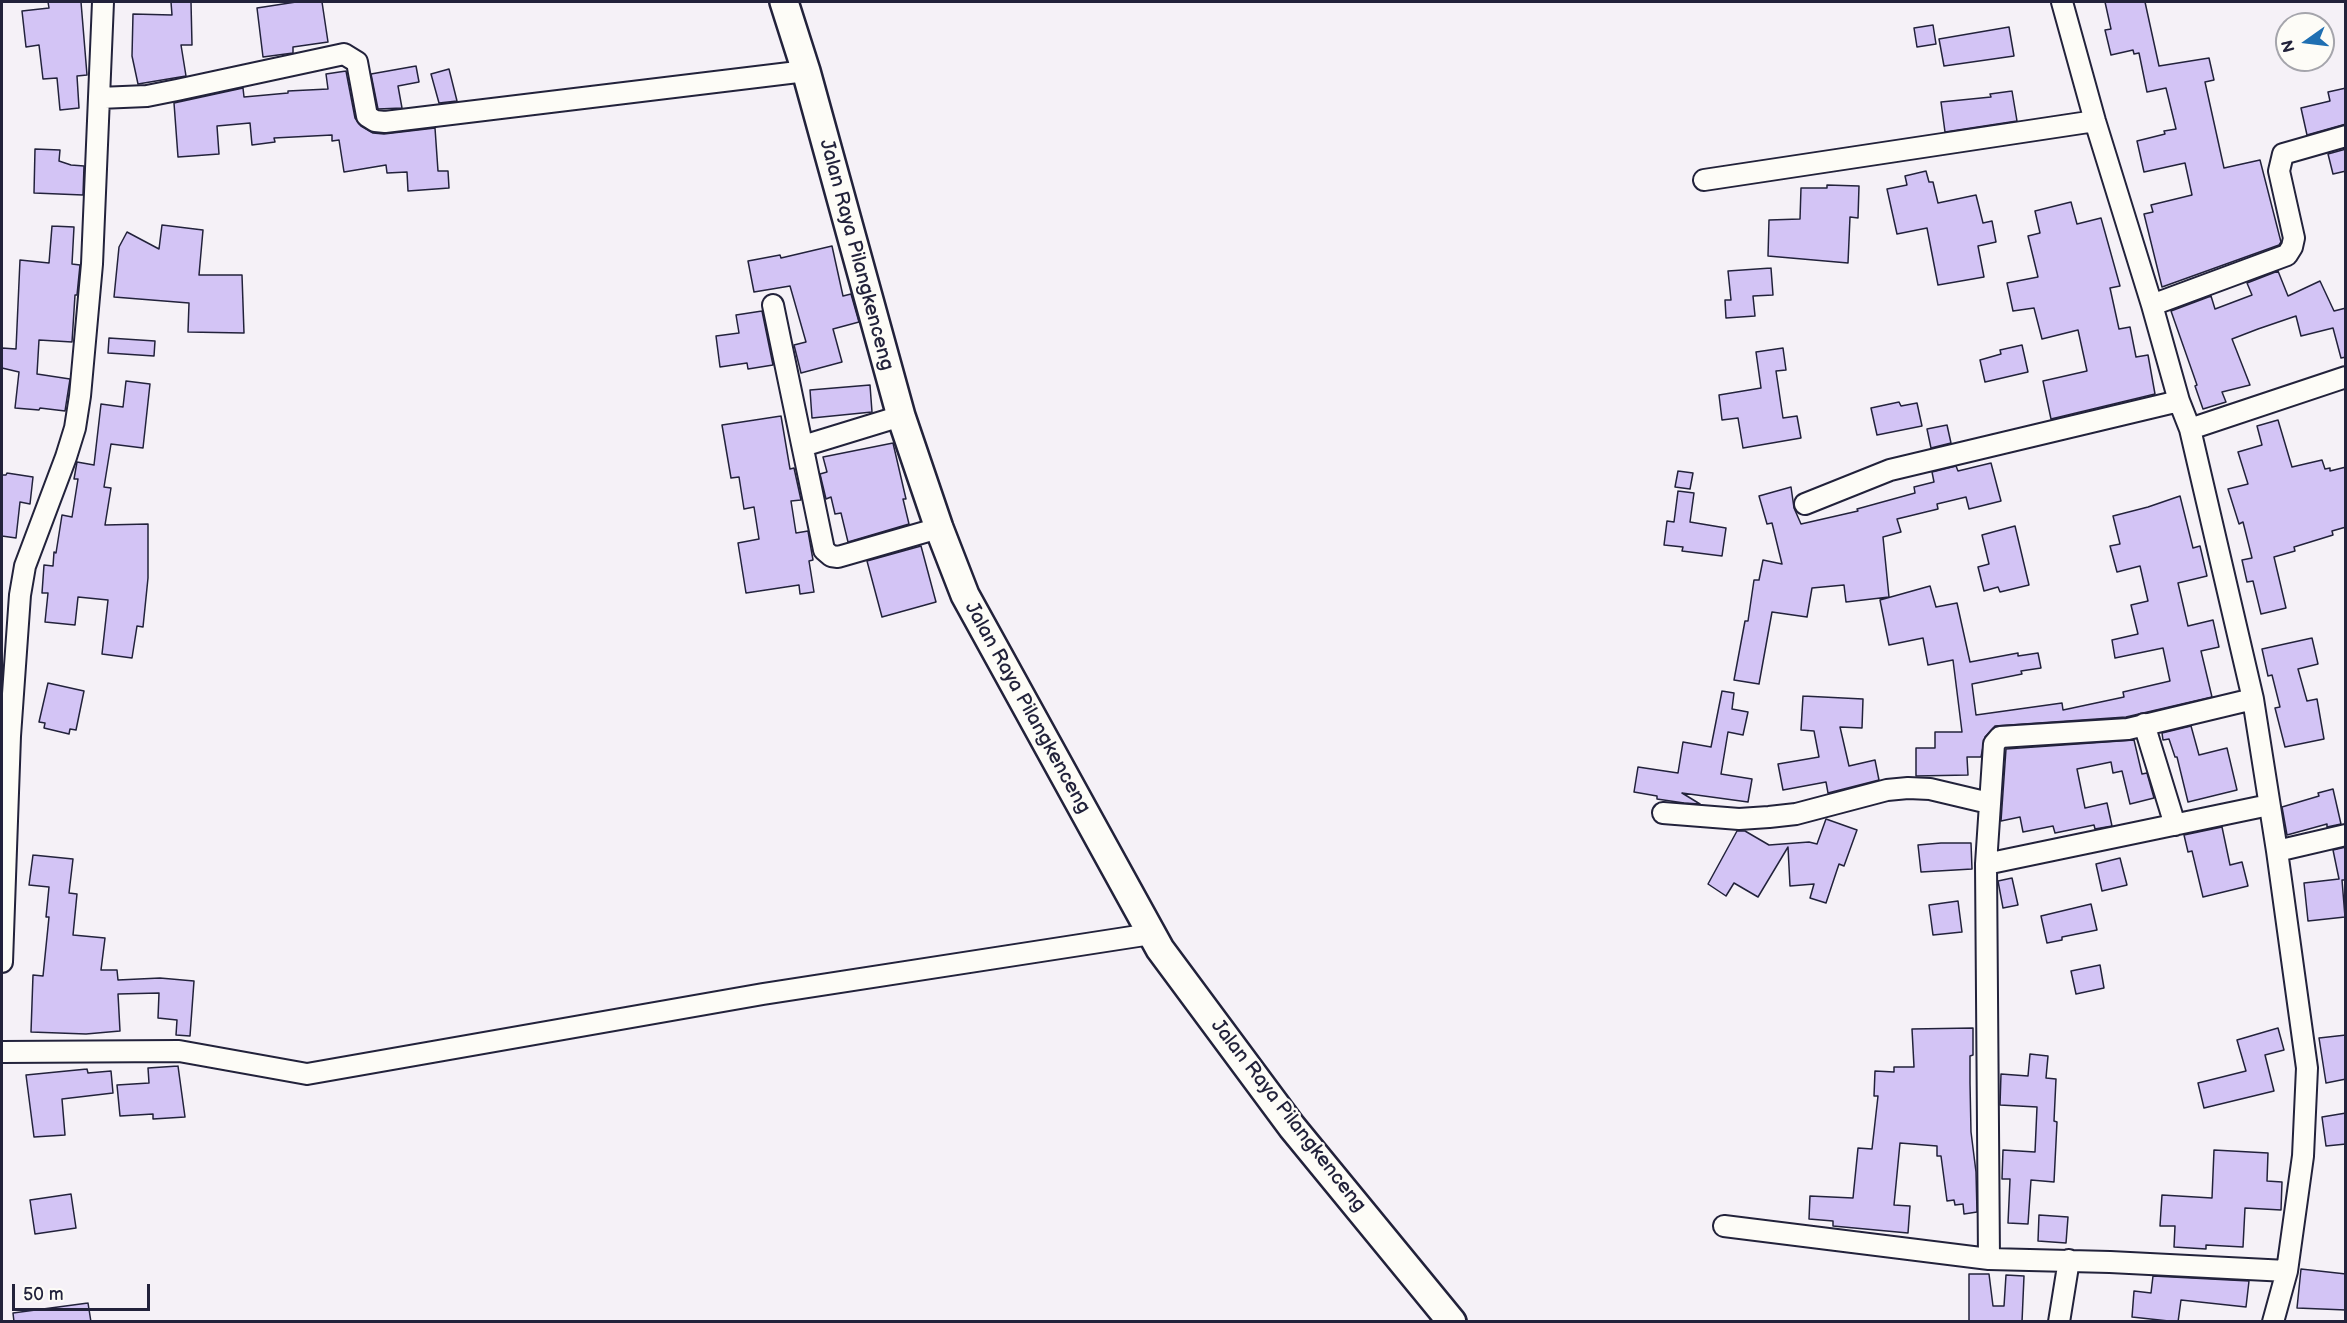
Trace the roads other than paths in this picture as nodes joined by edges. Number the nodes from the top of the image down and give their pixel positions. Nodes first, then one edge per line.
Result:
1 (103, 2) edge
2 (784, 2) edge
3 (2062, 2) edge
4 (806, 70) junction
5 (99, 98) junction
6 (2095, 121) junction
7 (2346, 136) edge
8 (1704, 180) dead end
9 (773, 305) dead end
10 (2152, 305) junction
11 (2346, 377) edge
12 (2179, 401) junction
13 (901, 416) junction
14 (2190, 429) junction
15 (803, 446) junction
16 (1804, 504) dead end
17 (939, 528) junction
18 (2253, 699) junction
19 (2144, 724) junction
20 (1989, 803) junction
21 (2269, 805) junction
22 (1663, 813) dead end
23 (2175, 825) junction
24 (2346, 835) edge
25 (2277, 851) junction
26 (1986, 864) junction
27 (1151, 934) junction
28 (2, 962) edge
29 (2, 1052) edge
30 (1724, 1226) dead end
31 (1989, 1259) junction
32 (2069, 1260) junction
33 (2287, 1271) junction
34 (1452, 1322) edge
35 (2059, 1322) edge
36 (2273, 1322) edge

1 - 5 street
2 - 4 main road, Jalan Raya Pilangkenceng
3 - 6 street
4 - 5 street
4 - 13 main road, Jalan Raya Pilangkenceng
5 - 28 street
6 - 8 street
6 - 10 street
7 - 10 street
9 - 15 street
10 - 12 street
11 - 14 street
12 - 14 street
12 - 16 street
13 - 15 street
13 - 17 main road, Jalan Raya Pilangkenceng
14 - 18 street
15 - 17 street
17 - 27 main road, Jalan Raya Pilangkenceng
18 - 19 street
18 - 21 street
19 - 20 street
19 - 23 street
20 - 22 street
20 - 26 street
21 - 23 street
21 - 25 street
23 - 26 street
24 - 25 street
25 - 33 street
26 - 31 street
27 - 29 street
27 - 34 main road, Jalan Raya Pilangkenceng
30 - 31 street
31 - 32 street
32 - 33 street
32 - 35 street
33 - 36 street

